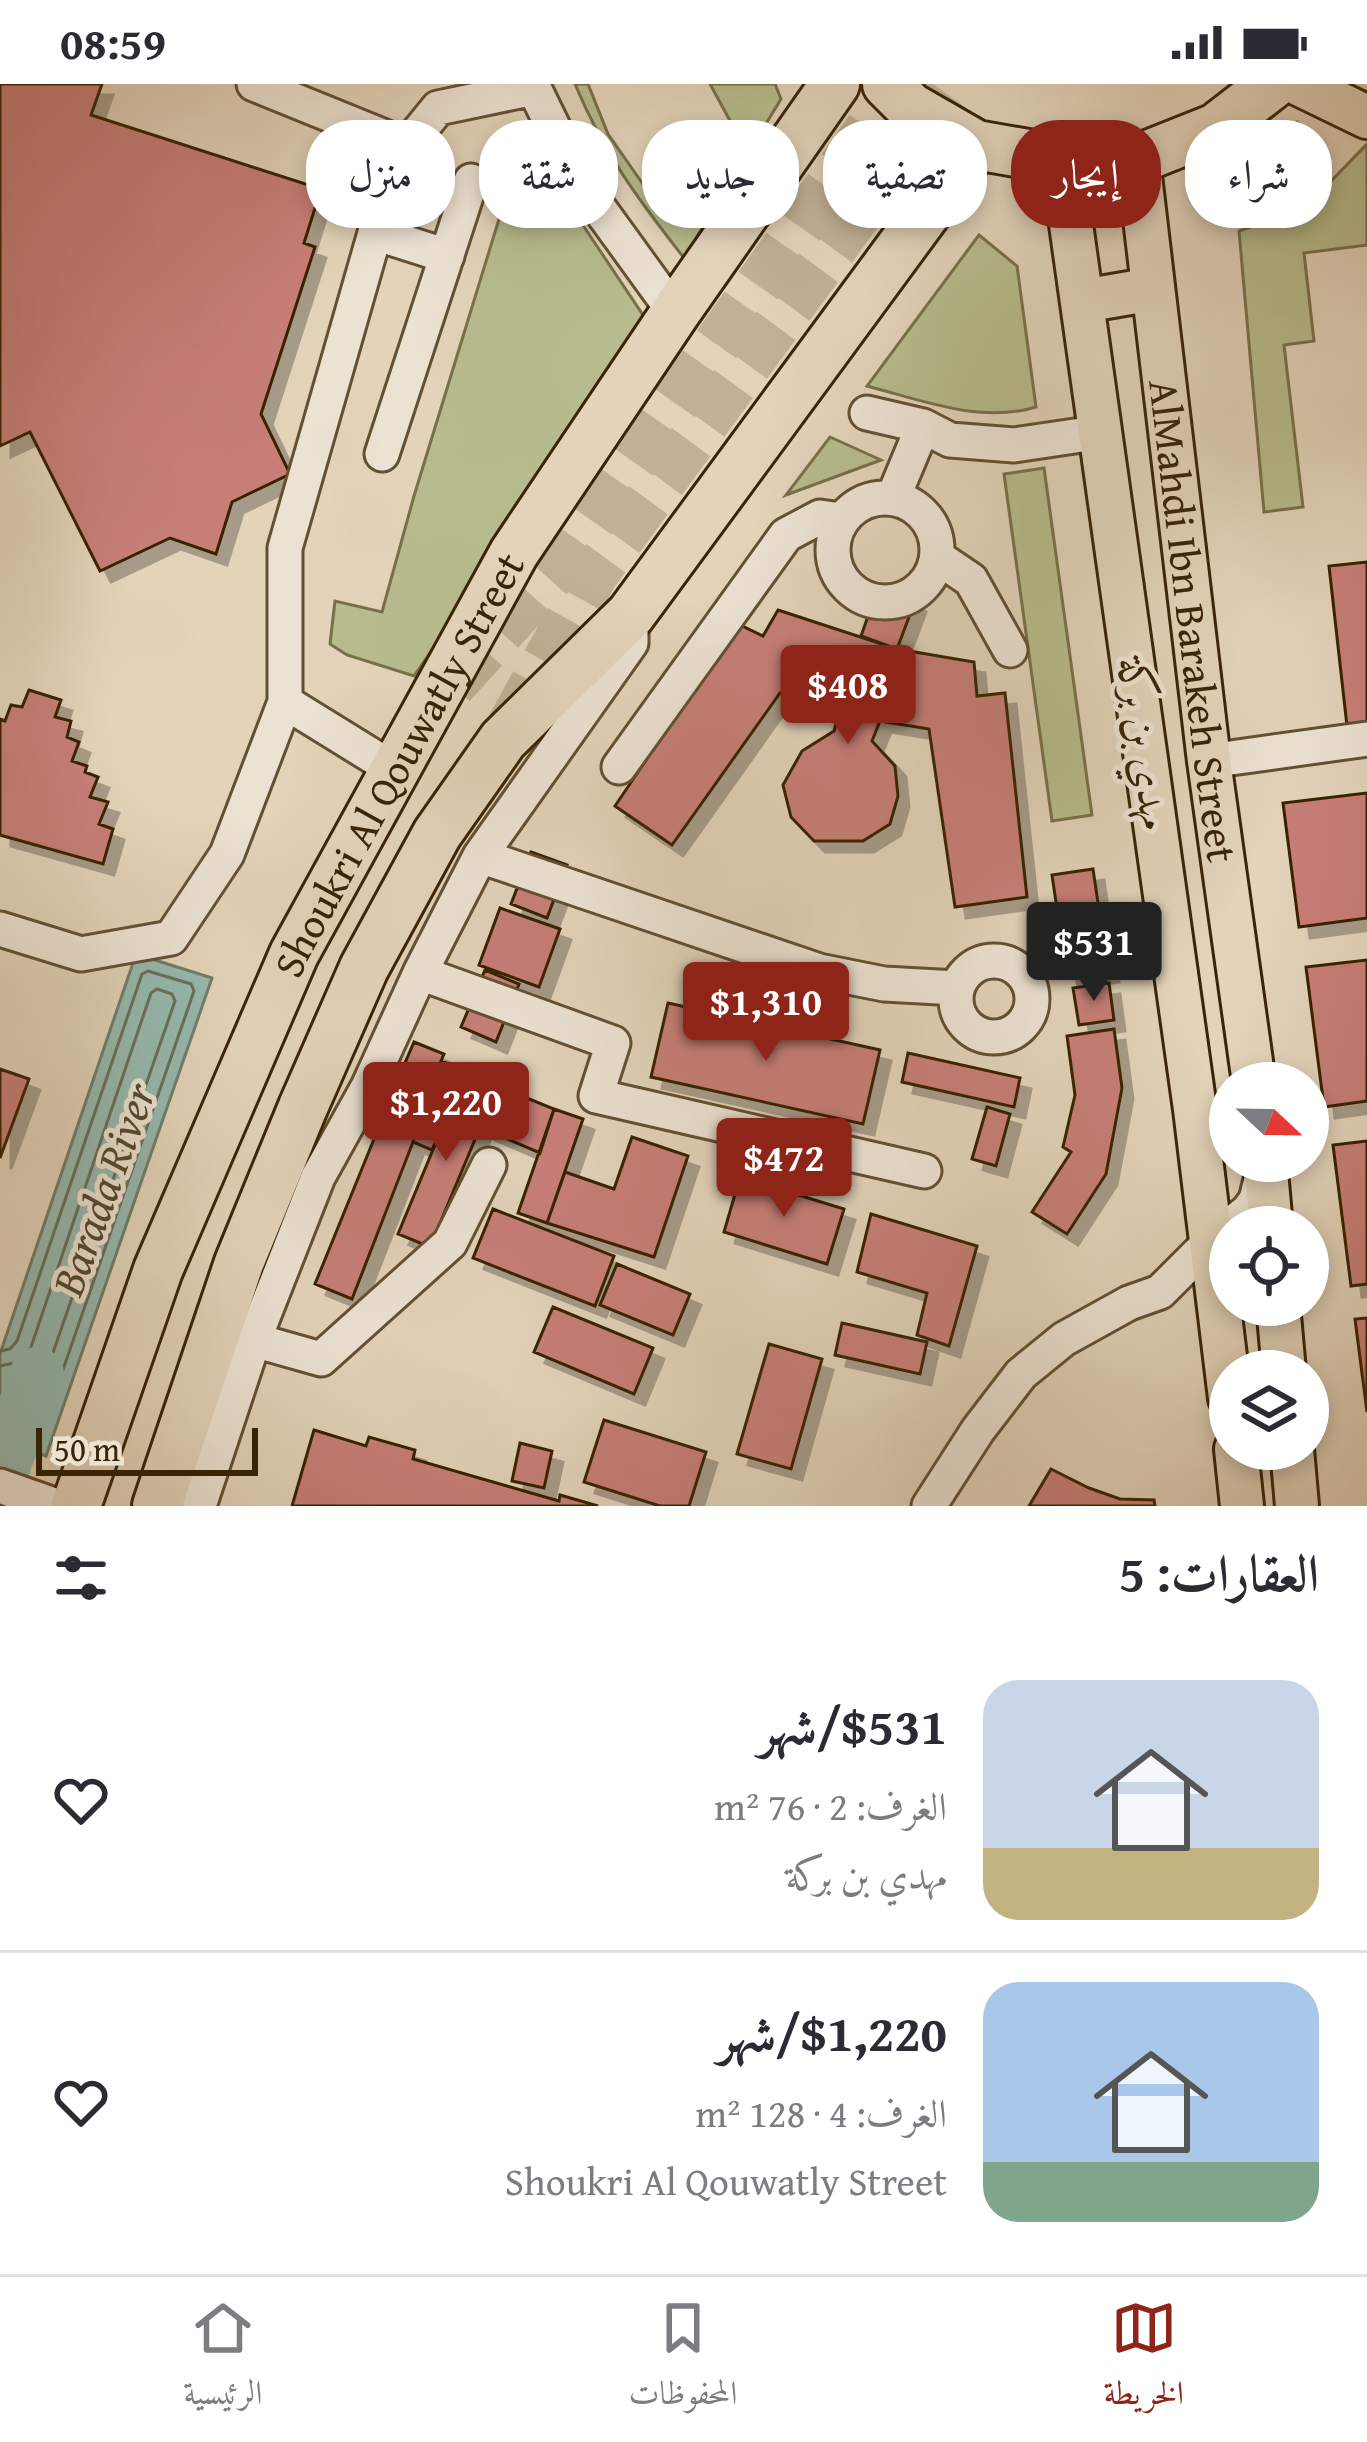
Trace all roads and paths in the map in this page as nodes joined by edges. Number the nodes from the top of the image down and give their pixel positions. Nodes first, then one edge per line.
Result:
1 (254, 84) edge
2 (836, 84) edge
3 (887, 84) edge
4 (1273, 84) edge
5 (1299, 84) edge
6 (533, 86) edge
7 (297, 92) edge
8 (1367, 117) edge
9 (354, 120) edge
10 (428, 120) edge
11 (933, 120) edge
12 (1161, 149) edge
13 (471, 181) dead end
14 (376, 228) edge
15 (915, 228) edge
16 (1072, 228) edge
17 (1147, 228) edge
18 (375, 233) junction
19 (447, 256) junction
20 (1154, 289) junction
21 (1083, 302) junction
22 (674, 313) junction
23 (867, 413) dead end
24 (923, 426) junction
25 (1102, 432) junction
26 (382, 454) dead end
27 (893, 498) junction
28 (842, 520) junction
29 (937, 557) junction
30 (631, 614) junction
31 (1010, 650) dead end
32 (284, 702) junction
33 (1367, 739) edge
34 (1209, 760) junction
35 (619, 766) dead end
36 (395, 770) junction
37 (480, 856) junction
38 (0, 929) edge
39 (421, 973) junction
40 (957, 988) dead end
41 (1251, 1062) edge
42 (489, 1165) dead end
43 (924, 1171) dead end
44 (1209, 1210) edge
45 (1209, 1243) edge
46 (1160, 1292) junction
47 (1209, 1315) edge
48 (254, 1340) junction
49 (1238, 1470) edge
50 (1294, 1470) edge
51 (0, 1486) edge
52 (58, 1504) edge
53 (193, 1505) edge
54 (929, 1506) edge
55 (1242, 1506) edge
56 (1297, 1506) edge

1 - 7 street
2 - 22 highway, Shoukri Al Qouwatly Street
3 - 11 highway
4 - 12 highway
5 - 8 main road
6 - 10 street
6 - 22 street
7 - 9 street
13 - 19 street
14 - 18 street
15 - 30 highway, Shoukri Al Qouwatly Street
16 - 21 main road, مهدي بن بركة
17 - 20 main road, AlMahdi Ibn Barakeh Street
18 - 19 street
18 - 32 street
19 - 26 street
20 - 21 main road
20 - 34 main road, AlMahdi Ibn Barakeh Street
21 - 25 main road, مهدي بن بركة
22 - 36 highway, Shoukri Al Qouwatly Street
23 - 24 street
24 - 25 street
24 - 27 street
25 - 44 main road, مهدي بن بركة
27 - 28 street
27 - 29 street
28 - 29 street
28 - 35 street
29 - 31 street
30 - 37 street
30 - 53 highway, Shoukri Al Qouwatly Street
32 - 36 street
32 - 38 street
33 - 34 street
34 - 41 main road, AlMahdi Ibn Barakeh Street
36 - 52 highway, Shoukri Al Qouwatly Street
37 - 39 street
37 - 40 street
39 - 43 street
39 - 48 street
42 - 48 street
45 - 46 street
46 - 47 street
46 - 54 street
48 - 53 street
49 - 55 main road
50 - 56 main road
51 - 52 street

